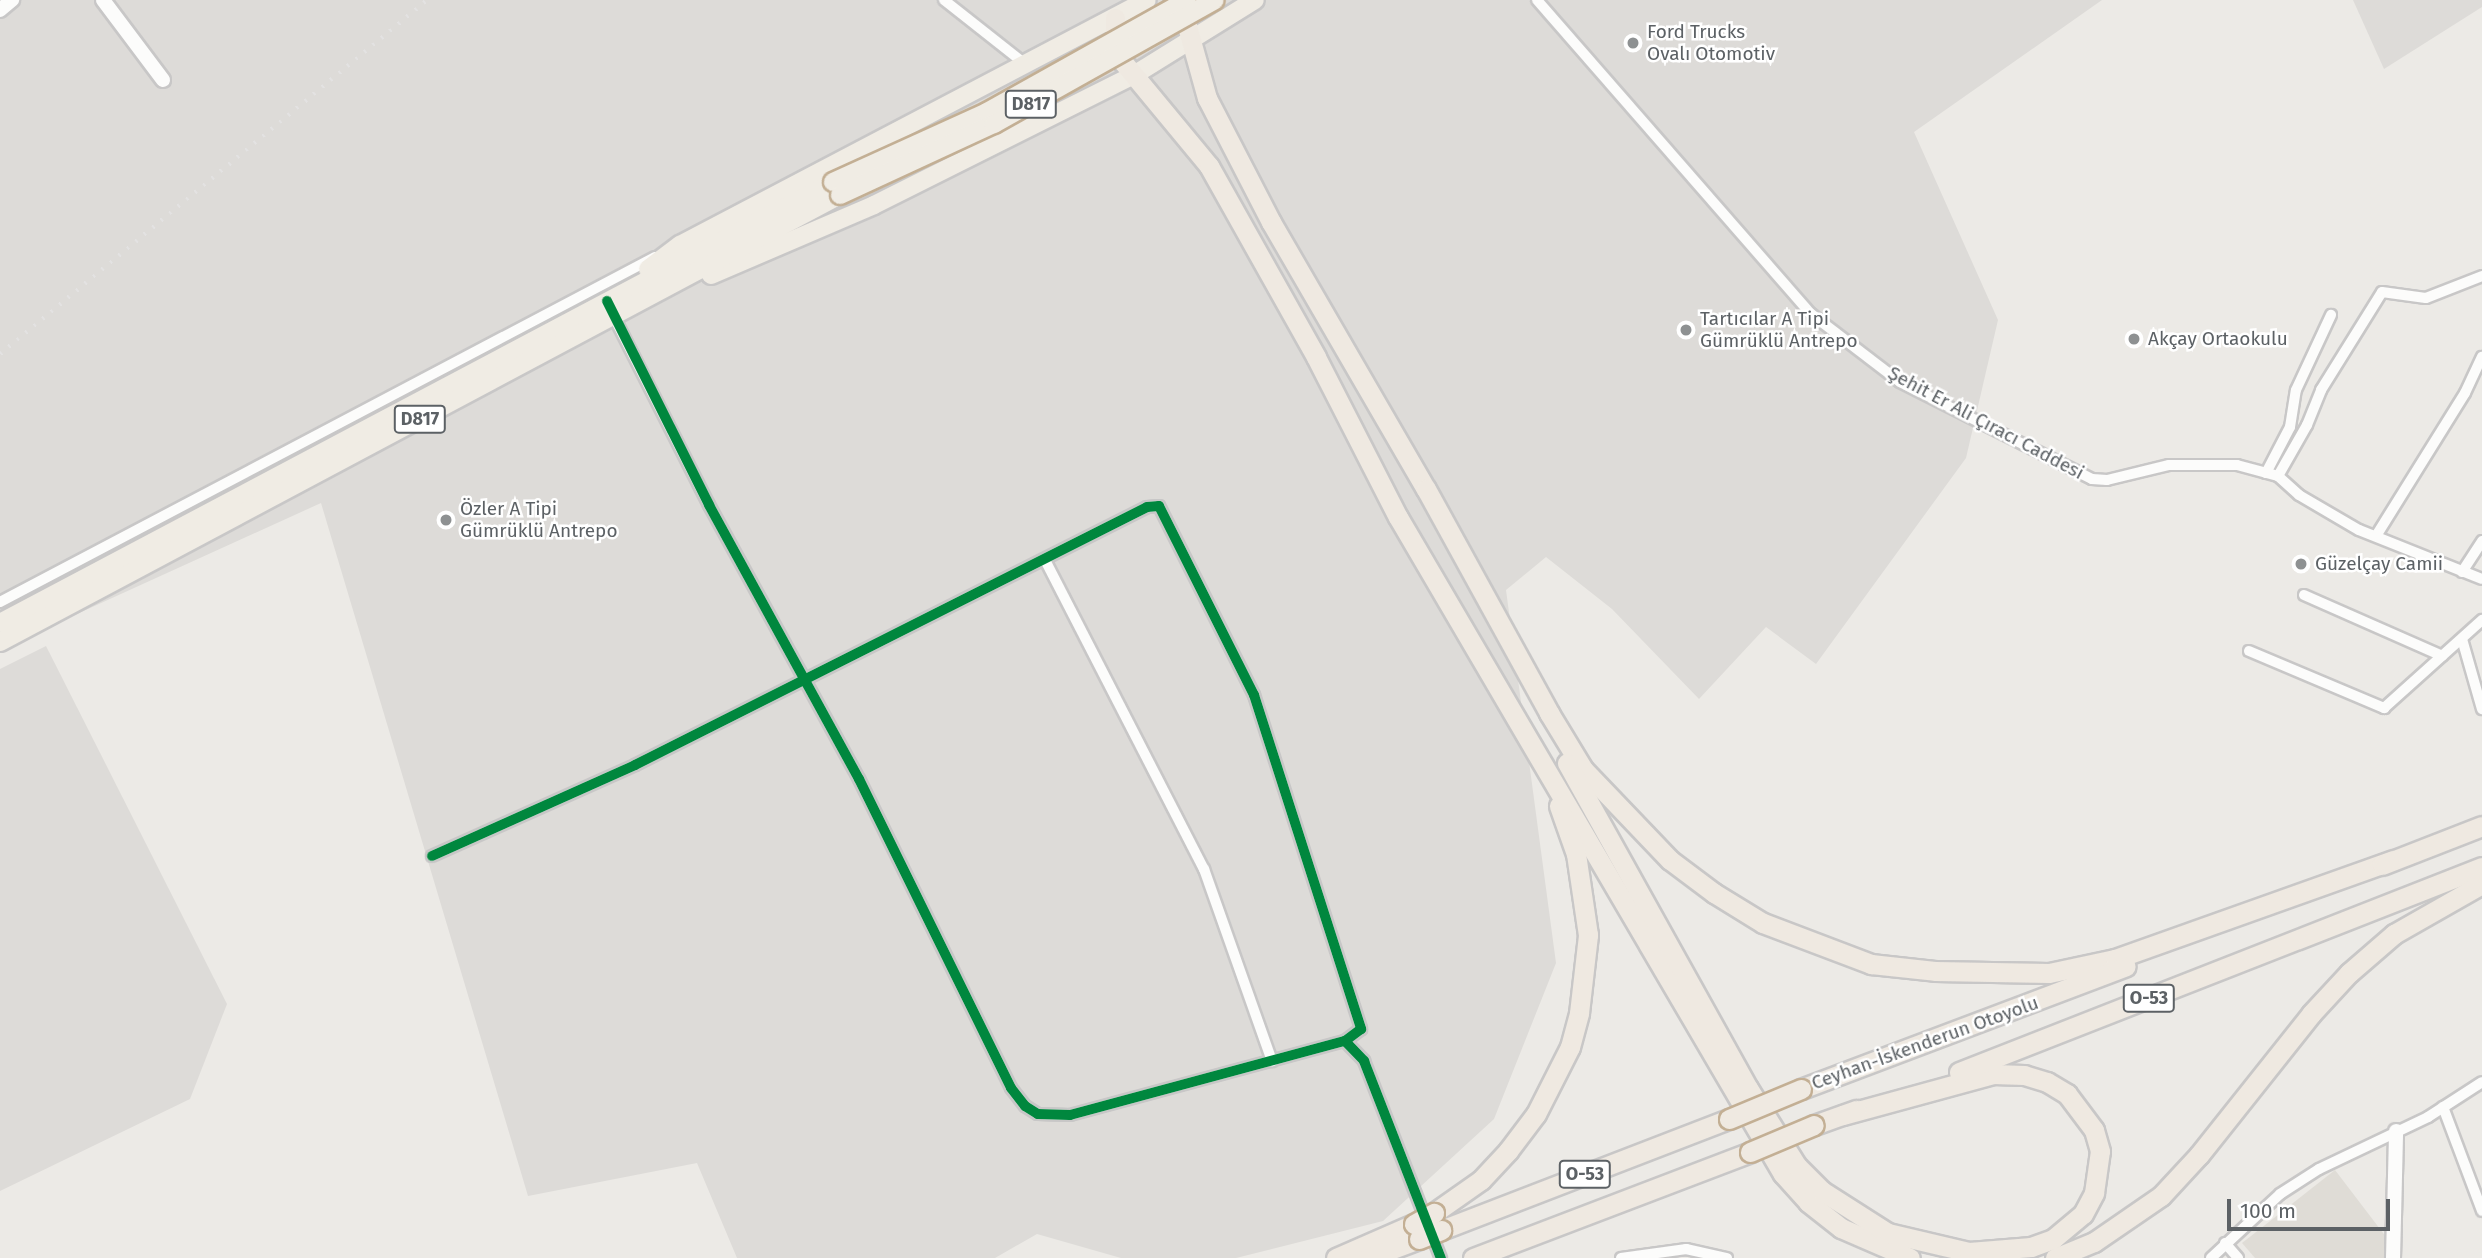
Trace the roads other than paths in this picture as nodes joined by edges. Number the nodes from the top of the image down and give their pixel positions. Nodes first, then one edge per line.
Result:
1 (12, 0) edge
2 (103, 0) edge
3 (944, 0) edge
4 (1147, 0) edge
5 (1171, 0) edge
6 (1187, 0) edge
7 (1215, 0) edge
8 (1255, 0) edge
9 (1537, 0) edge
10 (0, 10) edge
11 (1115, 18) junction
12 (1190, 42) junction
13 (1025, 64) junction
14 (1134, 75) junction
15 (163, 80) dead end
16 (836, 188) junction
17 (680, 246) junction
18 (2482, 276) edge
19 (637, 306) junction
20 (610, 308) junction
21 (2331, 315) dead end
22 (2482, 356) edge
23 (2272, 475) junction
24 (1437, 509) junction
25 (2376, 536) junction
26 (2482, 541) edge
27 (1045, 560) junction
28 (2462, 572) junction
29 (2482, 579) edge
30 (2304, 595) dead end
31 (0, 602) edge
32 (2482, 621) edge
33 (0, 623) edge
34 (2462, 639) junction
35 (0, 642) edge
36 (2249, 651) dead end
37 (2442, 656) junction
38 (804, 678) junction
39 (1498, 683) junction
40 (2482, 709) edge
41 (2482, 826) edge
42 (432, 856) dead end
43 (2393, 860) junction
44 (2482, 867) edge
45 (2482, 884) edge
46 (1345, 1041) junction
47 (1272, 1061) junction
48 (2482, 1082) edge
49 (2443, 1107) junction
50 (1843, 1115) junction
51 (2396, 1132) junction
52 (2482, 1211) edge
53 (1438, 1222) junction
54 (1416, 1232) junction
55 (2225, 1243) junction
56 (1336, 1258) edge
57 (1368, 1258) edge
58 (1441, 1258) edge
59 (1473, 1258) edge
60 (1621, 1258) edge
61 (1727, 1258) edge
62 (1910, 1258) edge
63 (2055, 1258) edge
64 (2211, 1258) edge
65 (2238, 1258) edge
66 (2393, 1258) edge

1 - 10 street
2 - 15 street
3 - 13 street
4 - 11 highway
5 - 12 highway
6 - 16 highway, D817, bridge
7 - 16 highway, D817, bridge
8 - 12 highway
9 - 23 street, Şehit Er Ali Çıracı Caddesi
11 - 13 highway
11 - 14 highway
12 - 14 highway
12 - 24 highway
13 - 17 highway
14 - 19 highway
14 - 39 highway
16 - 19 highway, D817
16 - 20 highway, D817
17 - 20 highway
17 - 31 street
18 - 23 street
19 - 20 highway, D817
20 - 33 highway, D817
20 - 35 highway, D817
20 - 38 street
21 - 23 street
22 - 25 street
23 - 25 street, Şehit Er Ali Çıracı Caddesi
24 - 43 highway
24 - 50 highway
25 - 28 street, Şehit Er Ali Çıracı Caddesi
26 - 28 street
27 - 38 street
27 - 46 street
27 - 47 street
28 - 29 street, Şehit Er Ali Çıracı Caddesi
30 - 37 street
32 - 34 street
34 - 37 street
34 - 40 street
36 - 37 street
38 - 42 street
38 - 47 street
39 - 53 highway
39 - 62 highway
41 - 43 highway, Ceyhan-İskenderun Otoyolu / O-53
43 - 53 highway, Ceyhan-İskenderun Otoyolu / O-53, bridge
44 - 50 highway, Ceyhan-İskenderun Otoyolu / O-53
45 - 63 highway
46 - 47 street
46 - 58 street
48 - 49 street
49 - 51 street
49 - 52 street
50 - 59 highway, Ceyhan-İskenderun Otoyolu / O-53, bridge
51 - 55 street
51 - 66 street
53 - 54 highway, Ceyhan-İskenderun Otoyolu / O-53, bridge
54 - 56 highway
54 - 57 highway, Ceyhan-İskenderun Otoyolu / O-53
55 - 64 street
55 - 65 street
60 - 61 street

